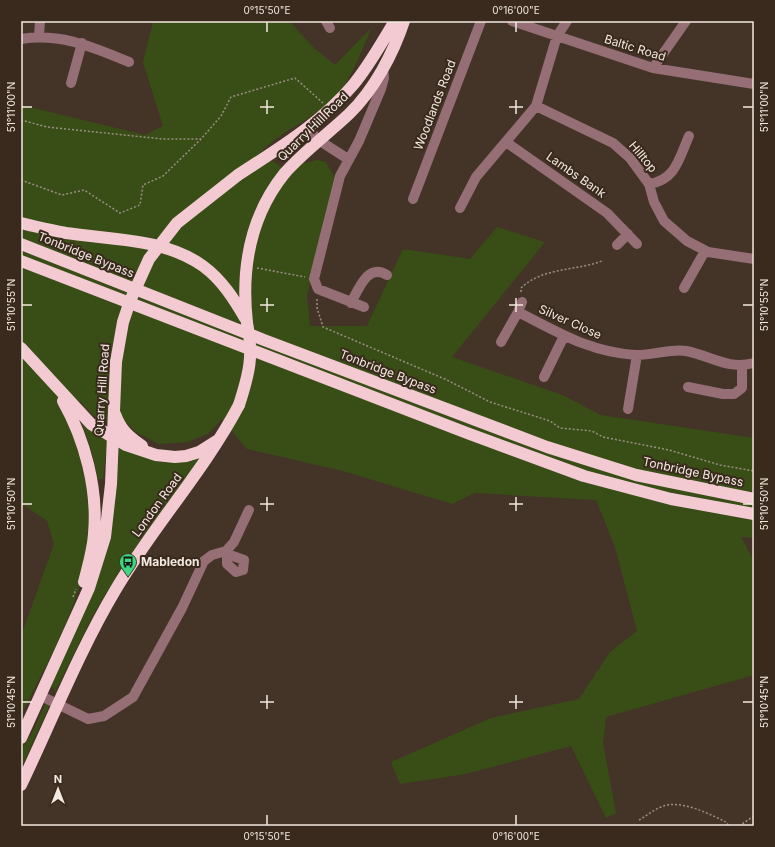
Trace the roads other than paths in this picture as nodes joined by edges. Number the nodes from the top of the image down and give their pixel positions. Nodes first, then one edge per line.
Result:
1 (40, 21) edge
2 (395, 21) edge
3 (404, 21) edge
4 (481, 21) edge
5 (512, 21) edge
6 (567, 21) edge
7 (686, 21) edge
8 (39, 36) junction
9 (557, 36) junction
10 (21, 39) edge
11 (82, 43) junction
12 (129, 62) dead end
13 (383, 68) junction
14 (653, 68) junction
15 (71, 82) dead end
16 (754, 84) edge
17 (536, 106) junction
18 (307, 129) junction
19 (689, 136) dead end
20 (320, 142) junction
21 (506, 142) junction
22 (348, 160) junction
23 (650, 184) junction
24 (413, 199) dead end
25 (460, 208) dead end
26 (21, 224) edge
27 (628, 234) junction
28 (21, 244) edge
29 (637, 244) dead end
30 (617, 245) dead end
31 (705, 250) junction
32 (754, 259) edge
33 (21, 261) edge
34 (387, 275) dead end
35 (684, 288) dead end
36 (239, 299) junction
37 (522, 302) road end
38 (351, 303) junction
39 (364, 308) dead end
40 (518, 312) junction
41 (564, 336) junction
42 (501, 342) dead end
43 (21, 348) edge
44 (637, 355) junction
45 (754, 363) edge
46 (742, 366) junction
47 (544, 377) dead end
48 (52, 381) junction
49 (688, 387) dead end
50 (628, 409) dead end
51 (114, 413) junction
52 (112, 437) junction
53 (222, 437) junction
54 (156, 456) junction
55 (754, 499) edge
56 (249, 510) dead end
57 (754, 514) edge
58 (78, 609) junction
59 (41, 696) junction
60 (59, 705) junction
61 (21, 738) edge
62 (21, 785) edge

1 - 8 street
2 - 18 highway, Quarry Hill Road
3 - 13 highway, Quarry Hill Road
4 - 24 street, Woodlands Road
5 - 9 street, Baltic Road
6 - 9 street
7 - 14 street
8 - 10 street
8 - 11 street
9 - 14 street, Baltic Road
9 - 17 street
11 - 12 street
11 - 15 street
13 - 20 highway, Quarry Hill Road
13 - 22 street, Quarry Hill Road
14 - 16 street, Baltic Road
17 - 21 street
17 - 23 street, Hilltop
18 - 20 street
18 - 51 highway, Quarry Hill Road, bridge
19 - 23 street
20 - 22 street
20 - 36 highway, Quarry Hill Road
21 - 25 street
21 - 27 street, Lambs Bank
22 - 38 street, Quarry Hill Road
23 - 31 street, Hilltop
26 - 36 highway, London Road
27 - 29 street, Lambs Bank
27 - 30 street
28 - 55 highway, Tonbridge Bypass
31 - 32 street, Hilltop
31 - 35 street
33 - 57 highway
34 - 38 street
36 - 53 highway, London Road, bridge
37 - 40 street
38 - 39 street
40 - 41 street, Silver Close
40 - 42 street
41 - 44 street, Silver Close
41 - 47 street
43 - 48 highway
44 - 46 street, Silver Close
44 - 50 street
45 - 46 street, Silver Close
46 - 49 street
48 - 52 highway
48 - 58 highway
51 - 52 highway, Quarry Hill Road
51 - 54 highway
52 - 54 highway
52 - 58 highway, Quarry Hill Road
53 - 54 highway
53 - 60 highway, London Road
56 - 60 street
58 - 59 highway, Quarry Hill Road
59 - 60 street
59 - 61 highway, Quarry Hill Road
60 - 62 highway, London Road

